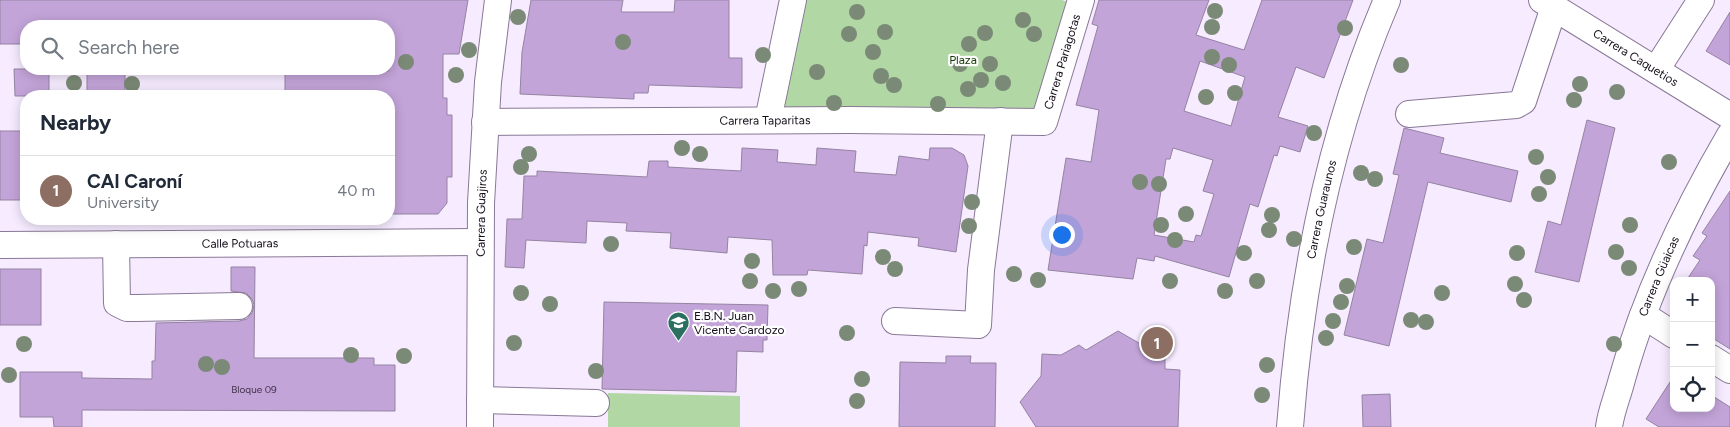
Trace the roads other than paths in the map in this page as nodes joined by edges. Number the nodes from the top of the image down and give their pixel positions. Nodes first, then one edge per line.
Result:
1 (498, 0) edge
2 (793, 0) edge
3 (1081, 0) edge
4 (1386, 0) edge
5 (1701, 0) edge
6 (1548, 4) edge
7 (1656, 70) junction
8 (1409, 114) dead end
9 (1730, 116) edge
10 (768, 120) junction
11 (1000, 121) junction
12 (485, 122) junction
13 (1044, 122) joint
14 (1730, 135) edge
15 (480, 242) junction
16 (116, 244) junction
17 (0, 245) edge
18 (239, 306) dead end
19 (1643, 315) junction
20 (895, 321) dead end
21 (1670, 332) edge
22 (1715, 361) edge
23 (1730, 370) edge
24 (480, 400) junction
25 (596, 402) dead end
26 (480, 427) edge
27 (1290, 427) edge
28 (1609, 427) edge

1 - 12 street, Carrera Guajiros
2 - 10 street
3 - 13 street, Carrera Pariagotas
4 - 27 street, Carrera Guaraunos
5 - 7 street
6 - 7 street, Carrera Caquetios
6 - 8 street
7 - 9 street, Carrera Caquetios
10 - 11 street, Carrera Taparitas
10 - 12 street, Carrera Taparitas
11 - 13 street, Carrera Taparitas
11 - 20 street
12 - 15 street, Carrera Guajiros
14 - 19 street, Carrera Güaicas
15 - 16 street, Calle Potuaras
15 - 24 street, Carrera Guajiros
16 - 17 street, Calle Potuaras
16 - 18 street
19 - 21 street
19 - 28 street, Carrera Güaicas
22 - 23 street
24 - 25 street
24 - 26 street, Carrera Guajiros

